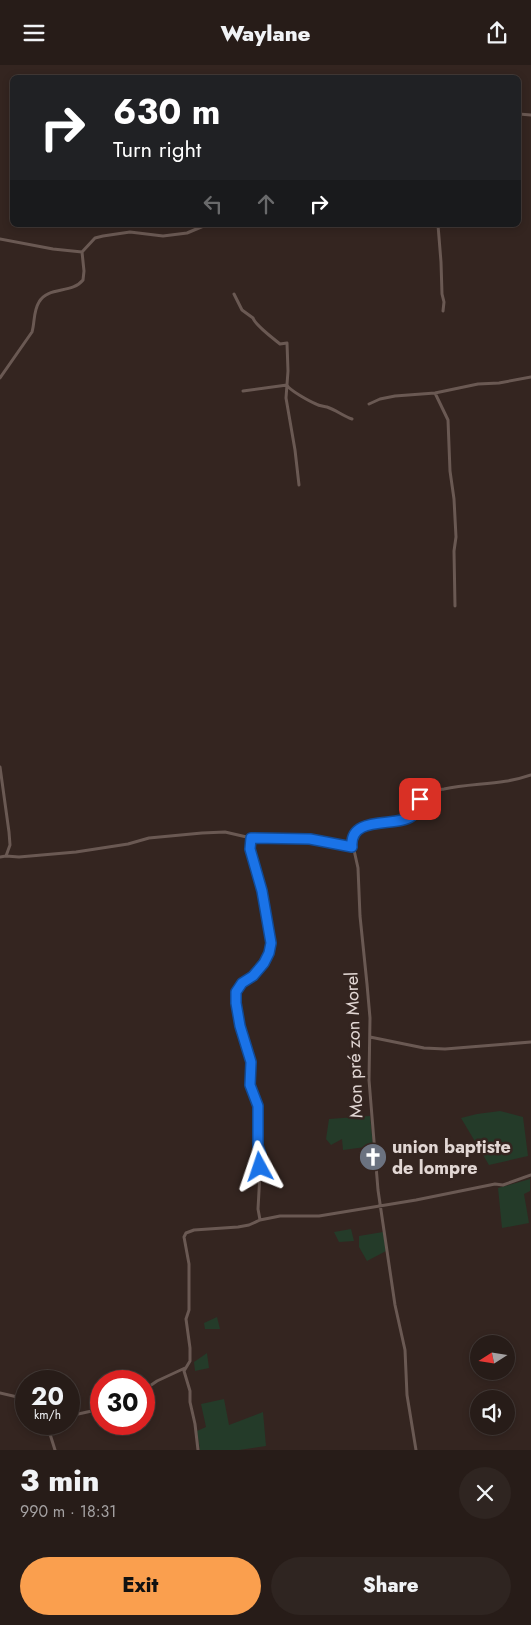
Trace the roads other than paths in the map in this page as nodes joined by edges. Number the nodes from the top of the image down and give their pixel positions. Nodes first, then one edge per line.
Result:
1 (202, 227) edge
2 (438, 227) edge
3 (0, 239) edge
4 (82, 252) junction
5 (234, 294) dead end
6 (443, 311) dead end
7 (531, 377) edge
8 (0, 378) edge
9 (287, 385) junction
10 (243, 391) dead end
11 (435, 393) junction
12 (369, 404) dead end
13 (352, 419) dead end
14 (299, 485) dead end
15 (455, 606) dead end
16 (0, 767) edge
17 (531, 775) edge
18 (251, 838) junction
19 (352, 847) junction
20 (6, 856) junction
21 (0, 857) edge
22 (370, 1037) junction
23 (531, 1042) edge
24 (531, 1175) edge
25 (380, 1206) junction
26 (260, 1220) junction
27 (186, 1367) junction
28 (155, 1382) edge
29 (0, 1393) edge
30 (15, 1396) edge
31 (50, 1435) edge
32 (55, 1450) edge
33 (198, 1450) edge
34 (416, 1450) edge

1 - 4 street
2 - 6 street
3 - 4 street
4 - 8 street
5 - 9 street
7 - 11 street
9 - 10 street
9 - 13 street
9 - 14 street
11 - 12 street
11 - 15 street
16 - 20 street
17 - 19 street
18 - 19 street
18 - 20 street
18 - 26 street
19 - 22 street, Mon pré zon Morel
20 - 21 street
22 - 23 street
22 - 25 street, Mon pré zon Morel
24 - 25 street
25 - 26 street
25 - 34 street, Mon pré zon Morel
26 - 27 street
27 - 28 street
27 - 33 street
29 - 30 street
31 - 32 street

